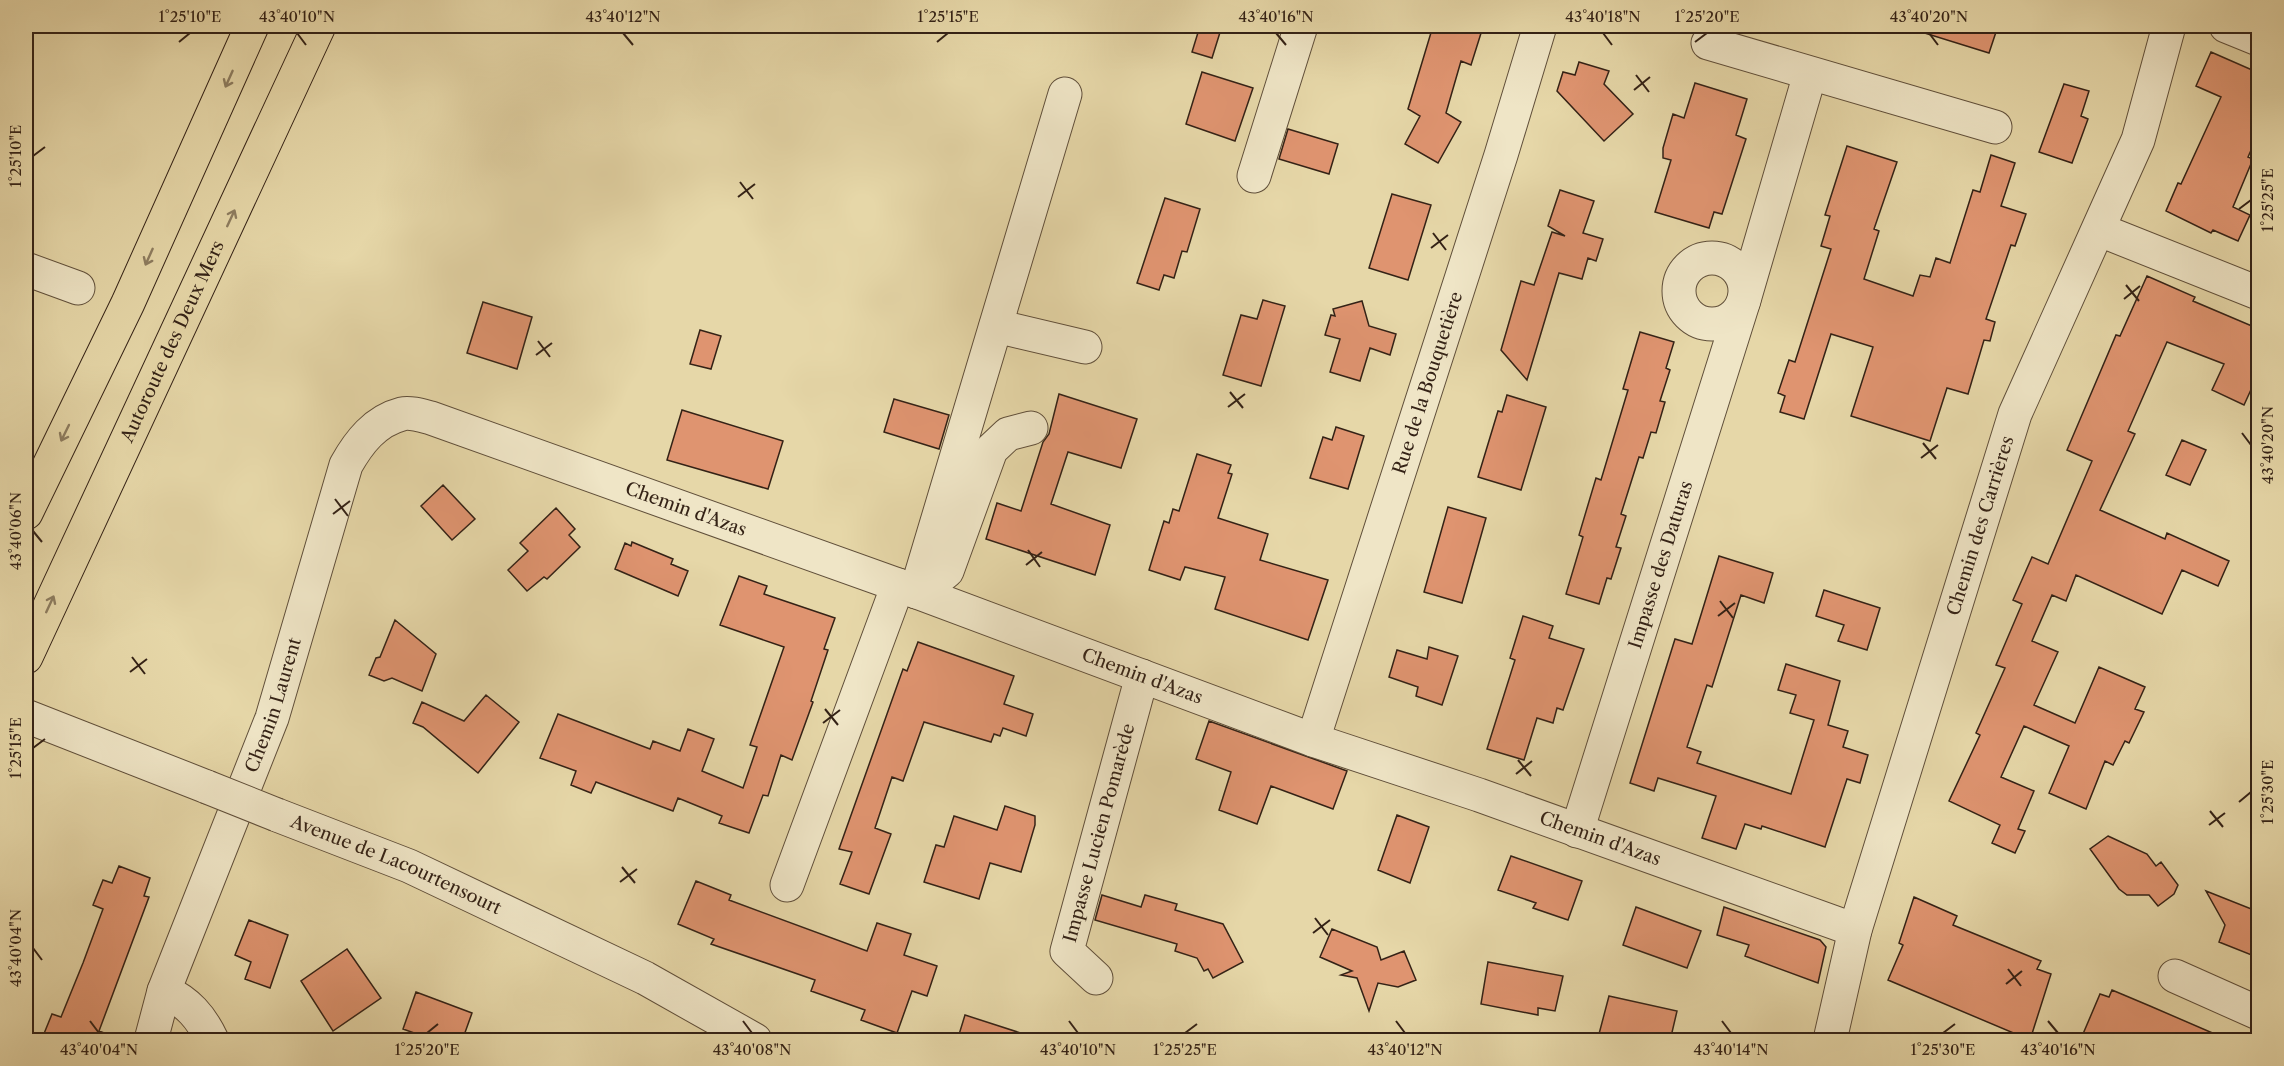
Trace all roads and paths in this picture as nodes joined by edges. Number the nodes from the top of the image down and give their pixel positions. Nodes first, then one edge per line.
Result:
1 (252, 26) edge
2 (319, 26) edge
3 (1301, 26) edge
4 (1540, 26) edge
5 (2169, 26) edge
6 (2226, 26) edge
7 (2259, 39) edge
8 (1708, 43) dead end
9 (1810, 74) junction
10 (1065, 94) dead end
11 (1995, 127) dead end
12 (1254, 176) dead end
13 (2100, 230) junction
14 (26, 269) edge
15 (78, 288) dead end
16 (2259, 293) edge
17 (996, 326) junction
18 (1085, 347) dead end
19 (431, 418) joint
20 (1031, 428) dead end
21 (26, 513) edge
22 (911, 587) junction
23 (26, 657) edge
24 (1142, 676) junction
25 (26, 716) edge
26 (1313, 740) junction
27 (1577, 831) junction
28 (787, 885) dead end
29 (1855, 930) junction
30 (2175, 976) dead end
31 (1096, 978) dead end
32 (164, 991) junction
33 (2259, 1013) edge
34 (151, 1041) edge
35 (212, 1041) edge
36 (755, 1041) edge
37 (1830, 1041) edge

1 -> 21 highway
23 -> 2 highway, Autoroute des Deux Mers
3 - 12 street
4 - 26 street, Rue de la Bouquetière
5 - 13 street, Chemin des Carrières
6 - 7 street
8 - 9 street
9 - 11 street
9 - 27 street, Impasse des Daturas
10 - 17 street
13 - 16 street
13 - 29 street, Chemin des Carrières
14 - 15 street
17 - 18 street
17 - 22 street
19 - 22 street, Chemin d'Azas
19 - 32 street, Chemin Laurent
20 - 22 street
22 - 24 street, Chemin d'Azas
22 - 28 street
24 - 26 street, Chemin d'Azas
24 - 31 street, Impasse Lucien Pomarède
25 - 36 street, Avenue de Lacourtensourt, bridge
26 - 27 street, Chemin d'Azas
27 - 29 street, Chemin d'Azas
29 - 37 street, Chemin des Carrières
30 - 33 street
32 - 34 street, Chemin Laurent
32 - 35 street

